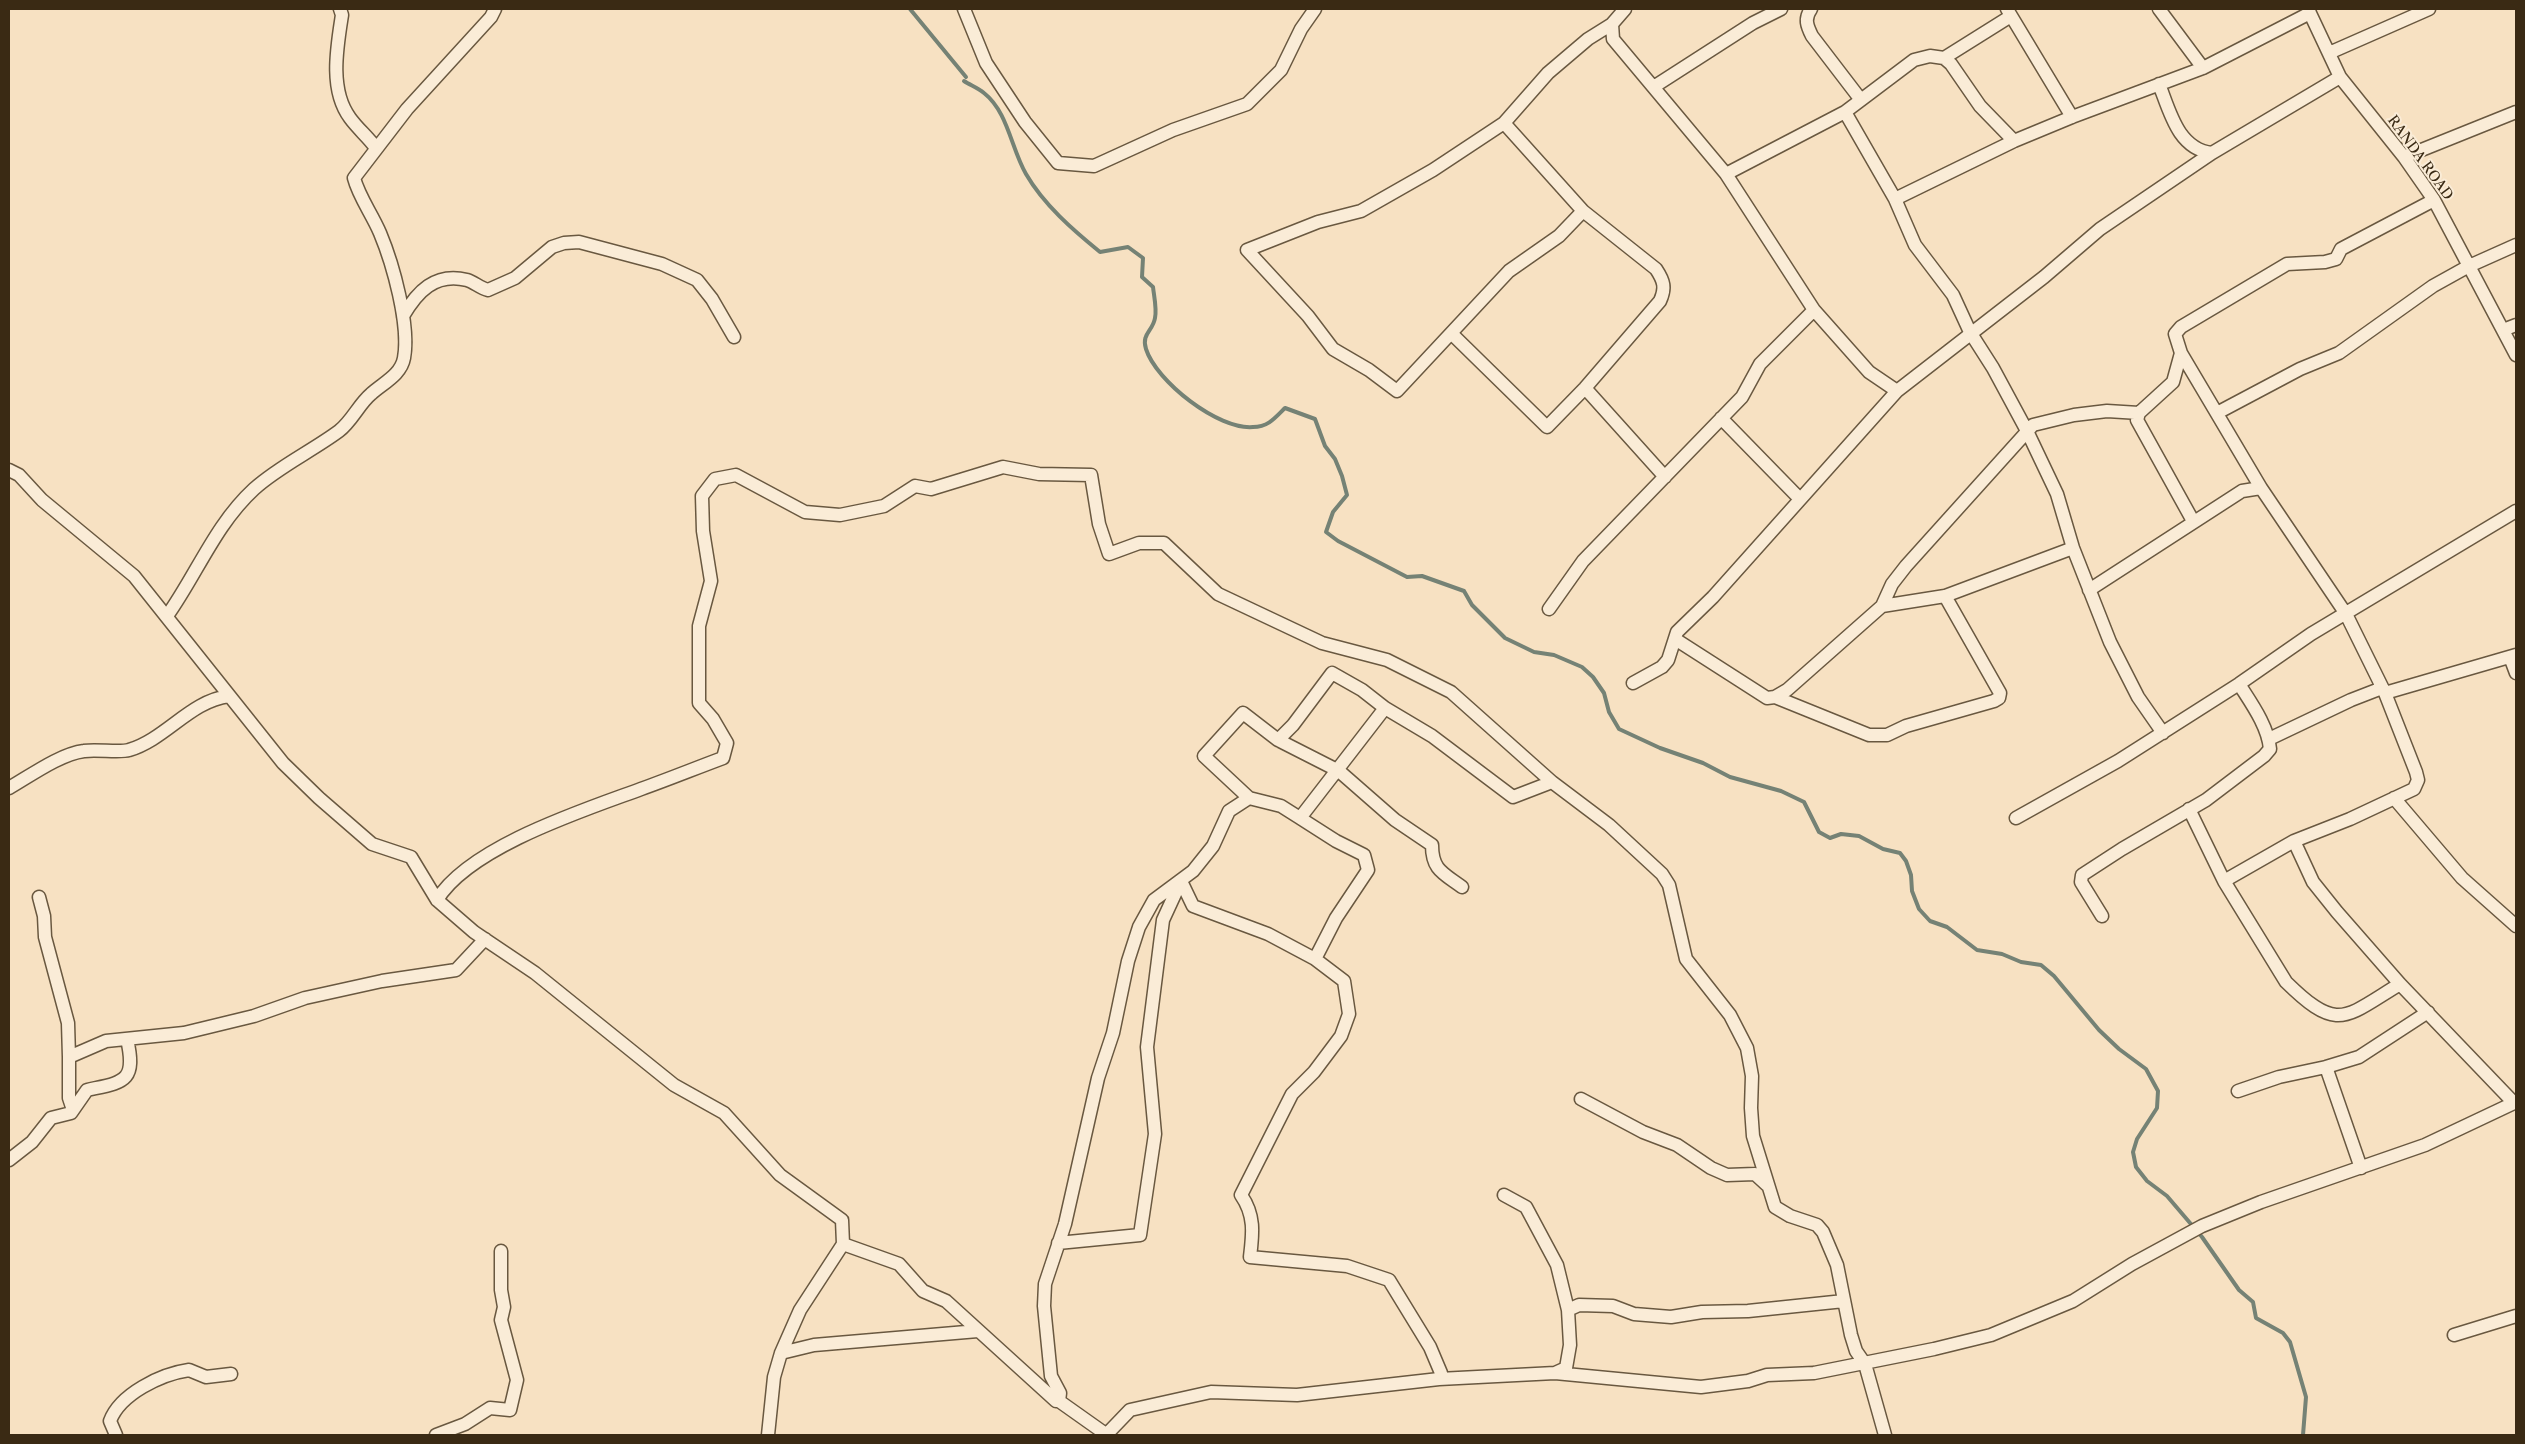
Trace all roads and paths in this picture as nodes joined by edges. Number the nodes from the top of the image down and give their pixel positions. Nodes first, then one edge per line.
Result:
1 (340, 9) edge
2 (495, 9) edge
3 (964, 9) edge
4 (1315, 9) edge
5 (1625, 9) edge
6 (1781, 9) edge
7 (1811, 9) edge
8 (2159, 9) edge
9 (2425, 10) edge
10 (2309, 11) edge
11 (2009, 12) edge
12 (1612, 24) junction
13 (2329, 54) junction
14 (1944, 58) junction
15 (2203, 68) junction
16 (2340, 77) junction
17 (2159, 84) junction
18 (1655, 86) junction
19 (1861, 100) junction
20 (1845, 112) junction
21 (2516, 112) edge
22 (2072, 116) junction
23 (1504, 123) junction
24 (2014, 141) junction
25 (376, 148) junction
26 (2212, 153) junction
27 (2404, 157) junction
28 (1726, 174) junction
29 (1895, 199) junction
30 (2434, 200) junction
31 (1583, 211) junction
32 (2516, 245) edge
33 (2469, 266) junction
34 (1814, 310) junction
35 (403, 316) junction
36 (2516, 325) edge
37 (2503, 330) junction
38 (1970, 332) junction
39 (1452, 334) junction
40 (734, 337) dead end
41 (2181, 353) junction
42 (2516, 355) edge
43 (1585, 388) junction
44 (1897, 391) junction
45 (2139, 413) junction
46 (2218, 413) junction
47 (1721, 418) junction
48 (2027, 431) junction
49 (9, 470) edge
50 (1665, 477) junction
51 (2261, 488) junction
52 (1799, 498) junction
53 (2516, 511) edge
54 (2194, 521) junction
55 (2073, 548) junction
56 (2089, 590) junction
57 (1945, 596) junction
58 (1882, 606) junction
59 (1549, 609) dead end
60 (2346, 614) junction
61 (167, 616) junction
62 (1675, 639) junction
63 (2513, 656) edge
64 (2516, 673) edge
65 (1633, 683) dead end
66 (2239, 684) junction
67 (2383, 691) junction
68 (229, 696) junction
69 (1775, 697) junction
70 (1385, 708) junction
71 (2163, 733) junction
72 (2269, 739) junction
73 (1278, 740) junction
74 (1339, 771) junction
75 (1552, 782) junction
76 (9, 788) edge
77 (1249, 798) junction
78 (2394, 798) junction
79 (2189, 809) junction
80 (1300, 818) junction
81 (2016, 818) dead end
82 (2294, 841) junction
83 (1182, 881) junction
84 (2224, 881) junction
85 (1462, 887) dead end
86 (39, 898) dead end
87 (437, 900) junction
88 (2102, 916) dead end
89 (2516, 926) edge
90 (485, 939) junction
91 (1315, 959) junction
92 (2400, 984) junction
93 (2428, 1012) junction
94 (128, 1040) junction
95 (69, 1057) junction
96 (2326, 1067) junction
97 (2238, 1091) dead end
98 (1581, 1099) dead end
99 (2515, 1102) edge
100 (73, 1110) junction
101 (9, 1160) edge
102 (2362, 1168) junction
103 (1772, 1192) junction
104 (1504, 1195) dead end
105 (1058, 1243) junction
106 (843, 1244) junction
107 (501, 1251) dead end
108 (1844, 1301) junction
109 (1568, 1310) junction
110 (2516, 1316) edge
111 (978, 1330) junction
112 (2454, 1335) dead end
113 (781, 1354) junction
114 (1865, 1364) junction
115 (1556, 1373) junction
116 (231, 1374) dead end
117 (1439, 1379) junction
118 (1059, 1401) junction
119 (116, 1435) edge
120 (436, 1435) edge
121 (768, 1435) edge
122 (1107, 1435) edge
123 (1885, 1435) edge

1 - 25 street
2 - 25 street
3 - 4 street
5 - 12 street
6 - 18 street
7 - 19 street
8 - 15 street
9 - 13 street
10 - 13 street, RANDA ROAD
10 - 15 street
11 - 14 street
11 - 22 street
12 - 18 street
12 - 23 street
13 - 16 street, RANDA ROAD
14 - 19 street
14 - 24 street
15 - 17 street
16 - 26 street
16 - 27 street, RANDA ROAD
17 - 22 street
17 - 26 street
18 - 28 street
19 - 20 street
20 - 28 street
20 - 29 street
21 - 27 street
22 - 24 street
23 - 31 street
23 - 39 street
24 - 29 street
25 - 35 street
26 - 38 street
27 - 30 street, RANDA ROAD
28 - 34 street
29 - 38 street
30 - 33 street, RANDA ROAD
30 - 41 street
31 - 39 street
31 - 43 street
32 - 33 street
33 - 37 street, RANDA ROAD
33 - 46 street
34 - 44 street
34 - 47 street
35 - 40 street
35 - 61 street
36 - 37 street
37 - 42 street, RANDA ROAD
38 - 44 street
38 - 48 street
39 - 43 street
41 - 45 street
41 - 46 street
43 - 50 street
44 - 52 street
45 - 48 street
45 - 54 street
46 - 51 street
47 - 50 street
47 - 52 street
48 - 55 street
48 - 58 street
49 - 61 street
50 - 59 street
51 - 54 street
51 - 60 street
52 - 62 street
53 - 60 street
54 - 56 street
55 - 56 street
55 - 57 street
56 - 71 street
57 - 58 street
57 - 69 street
58 - 69 street
60 - 66 street
60 - 67 street
61 - 68 street
62 - 65 street
62 - 69 street
63 - 64 street
63 - 67 street
66 - 71 street
66 - 72 street
67 - 72 street
67 - 78 street
68 - 76 street
68 - 87 street
70 - 73 street
70 - 74 street
70 - 75 street
71 - 81 street
72 - 79 street
73 - 74 street
73 - 77 street
74 - 80 street
74 - 85 street
75 - 87 street
75 - 103 street
77 - 80 street
77 - 83 street
78 - 82 street
78 - 89 street
79 - 84 street
79 - 88 street
80 - 91 street
82 - 84 street
82 - 92 street
83 - 91 street
83 - 105 street
83 - 105 street
84 - 92 street
86 - 95 street
87 - 90 street
90 - 94 street
90 - 106 street
91 - 117 street
92 - 93 street
93 - 96 street
93 - 99 street
94 - 95 street
94 - 100 street
95 - 100 street
96 - 97 street
96 - 102 street
98 - 103 street
99 - 102 street
100 - 101 street
102 - 114 street
103 - 108 street
104 - 109 street
105 - 118 street
106 - 111 street
106 - 113 street
107 - 120 street
108 - 109 street
108 - 114 street
109 - 115 street
110 - 112 street
111 - 113 street
111 - 118 street
113 - 121 street
114 - 115 street
114 - 123 street
115 - 117 street
116 - 119 street
117 - 122 street
118 - 122 street

